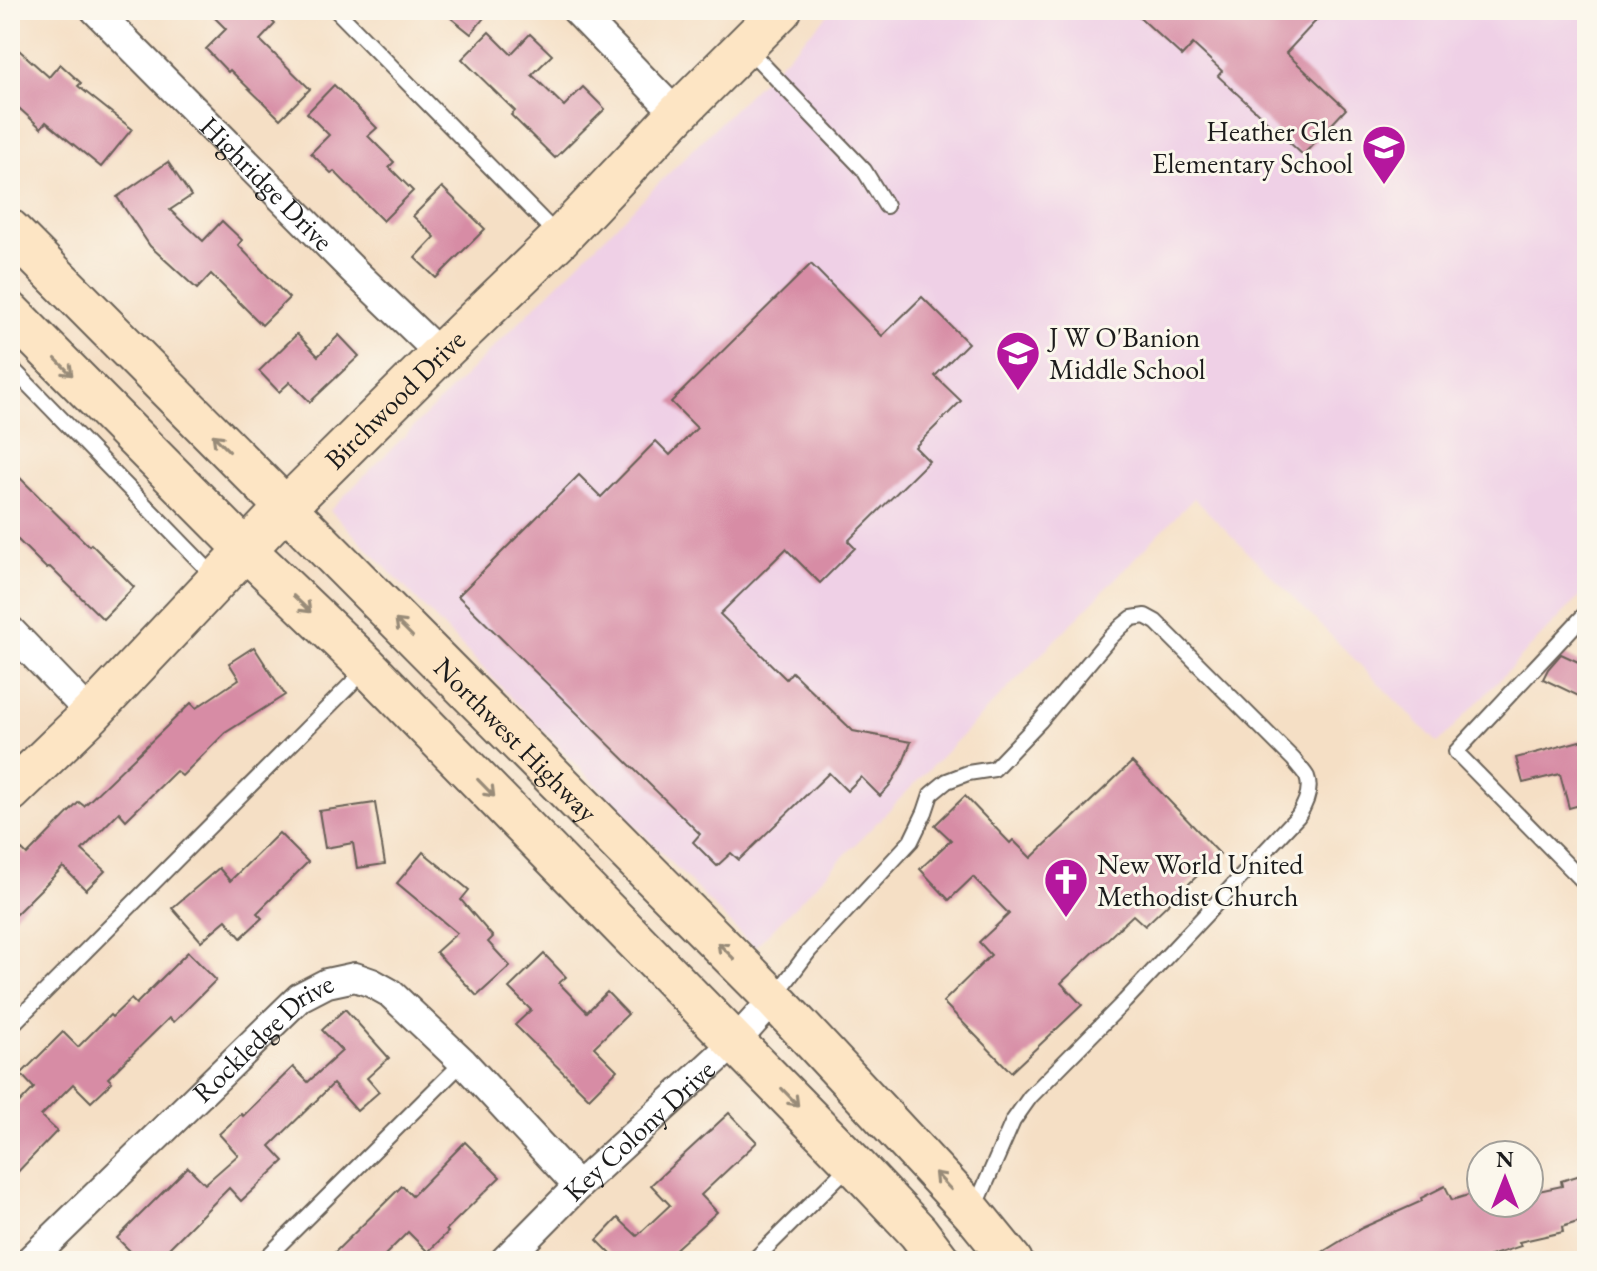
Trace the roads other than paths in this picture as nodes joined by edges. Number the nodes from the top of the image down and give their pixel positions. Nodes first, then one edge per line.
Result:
1 (95, 10) edge
2 (336, 10) edge
3 (576, 10) edge
4 (781, 10) edge
5 (745, 46) junction
6 (677, 114) junction
7 (886, 206) dead end
8 (10, 230) edge
9 (560, 238) junction
10 (10, 312) edge
11 (440, 354) junction
12 (10, 366) edge
13 (285, 508) junction
14 (246, 550) junction
15 (218, 580) junction
16 (1587, 612) edge
17 (10, 630) edge
18 (368, 667) junction
19 (91, 714) junction
20 (10, 792) edge
21 (1587, 885) edge
22 (774, 999) junction
23 (10, 1027) edge
24 (735, 1042) junction
25 (463, 1062) junction
26 (852, 1162) junction
27 (578, 1186) junction
28 (973, 1213) junction
29 (29, 1261) edge
30 (263, 1261) edge
31 (504, 1261) edge
32 (753, 1261) edge
33 (940, 1261) edge
34 (1012, 1261) edge

1 - 11 street, Highridge Drive
2 - 9 lane
3 - 6 street
4 - 5 main road, Birchwood Drive
5 - 6 main road, Birchwood Drive
5 - 7 lane
6 - 9 main road, Birchwood Drive
13 -> 8 main road, Northwest Highway
9 - 11 main road, Birchwood Drive
10 -> 14 main road, Northwest Highway
11 - 13 main road, Birchwood Drive
12 - 15 lane
13 - 14 main road, Birchwood Drive
22 -> 13 main road, Northwest Highway
14 - 15 main road, Birchwood Drive
14 -> 18 main road, Northwest Highway
15 - 19 main road, Birchwood Drive
16 - 21 lane
17 - 19 street
18 - 23 lane
18 -> 24 main road, Northwest Highway
19 - 20 main road, Birchwood Drive
22 - 24 street, Key Colony Drive
28 -> 22 main road, Northwest Highway
22 - 28 lane
24 -> 26 main road, Northwest Highway
24 - 27 street, Key Colony Drive
25 - 27 street, Rockledge Drive
25 - 29 street, Rockledge Drive
25 - 30 lane
26 - 32 lane
26 - 33 main road, Northwest Highway
27 - 31 street, Key Colony Drive
28 - 34 main road, Northwest Highway

